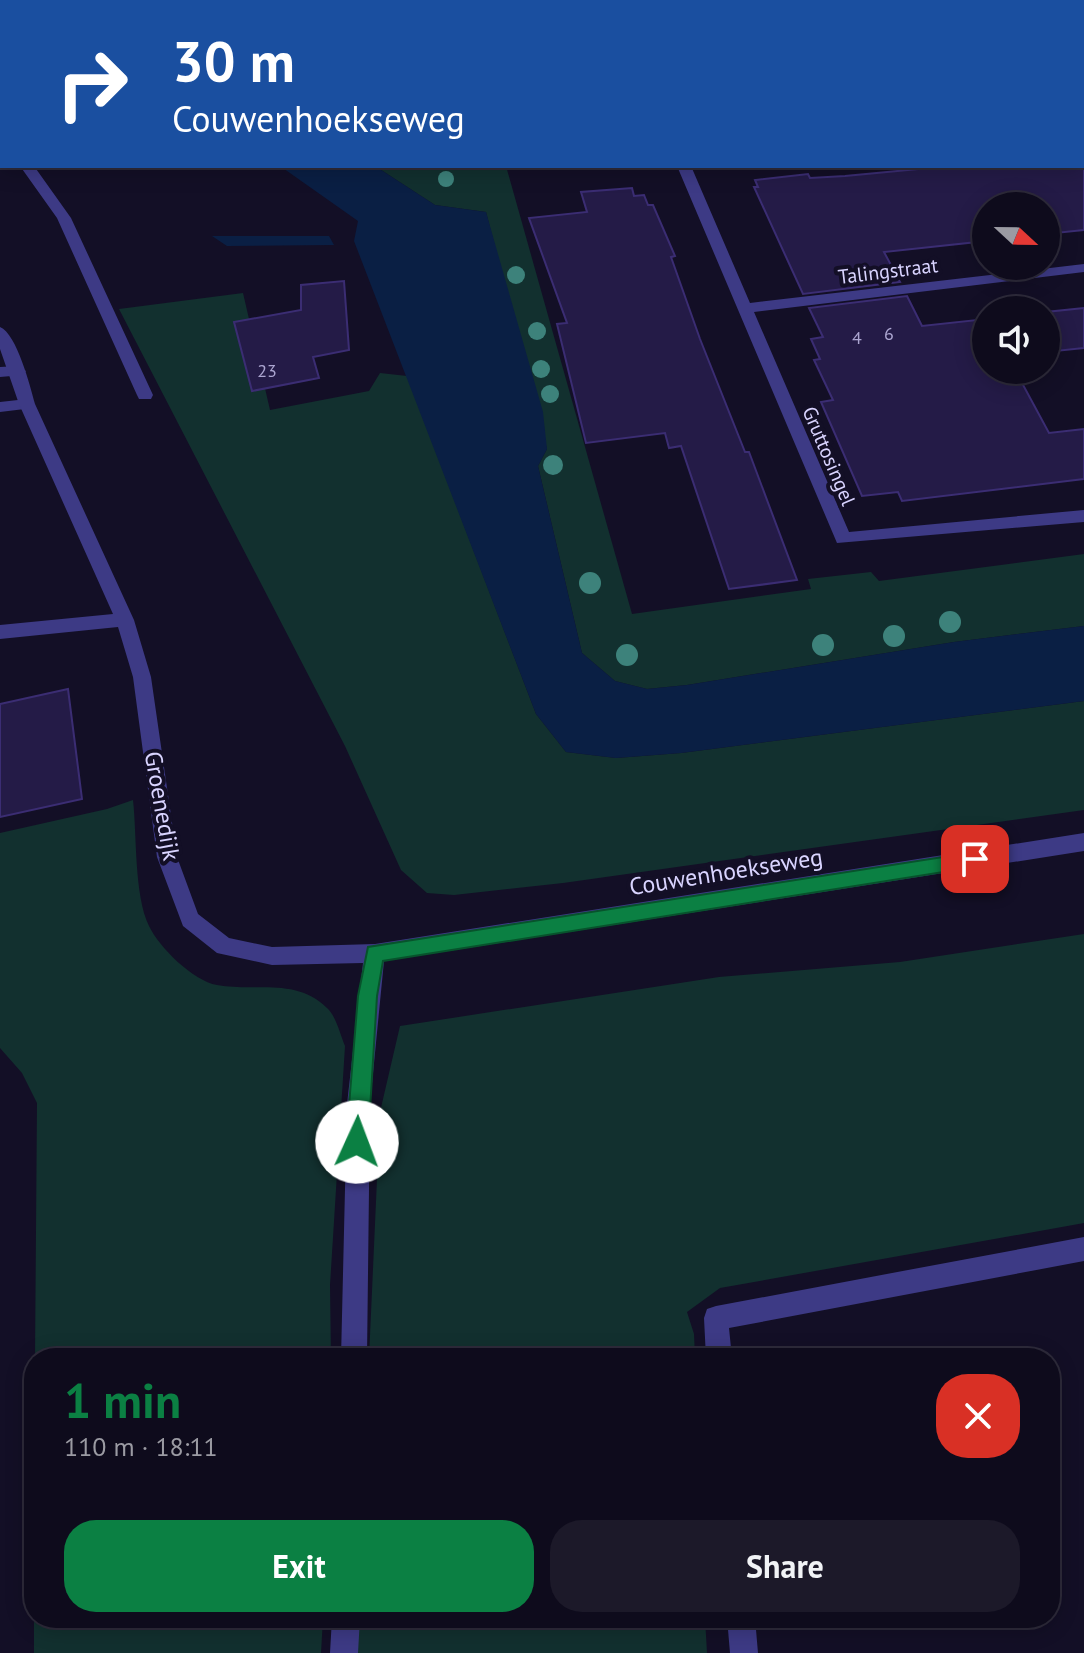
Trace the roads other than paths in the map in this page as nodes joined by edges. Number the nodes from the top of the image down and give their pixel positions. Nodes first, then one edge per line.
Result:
1 (28, 168) edge
2 (685, 168) edge
3 (1084, 268) edge
4 (744, 308) junction
5 (0, 332) edge
6 (9, 371) edge
7 (145, 395) dead end
8 (27, 404) junction
9 (0, 407) edge
10 (1084, 516) edge
11 (125, 620) junction
12 (0, 632) edge
13 (1084, 842) edge
14 (375, 953) junction
15 (1084, 1249) edge
16 (354, 1348) edge
17 (718, 1348) edge
18 (345, 1628) edge
19 (742, 1628) edge
20 (344, 1653) edge
21 (744, 1653) edge

1 - 7 street
2 - 4 street, Gruttosingel
3 - 4 street, Talingstraat
4 - 10 street, Gruttosingel
5 - 6 street, Groenedijk
6 - 8 street, Groenedijk
8 - 9 street
8 - 11 street, Groenedijk
11 - 12 street
11 - 14 street, Groenedijk
13 - 14 street, Couwenhoekseweg
14 - 16 street
15 - 17 street
18 - 20 street
19 - 21 street

